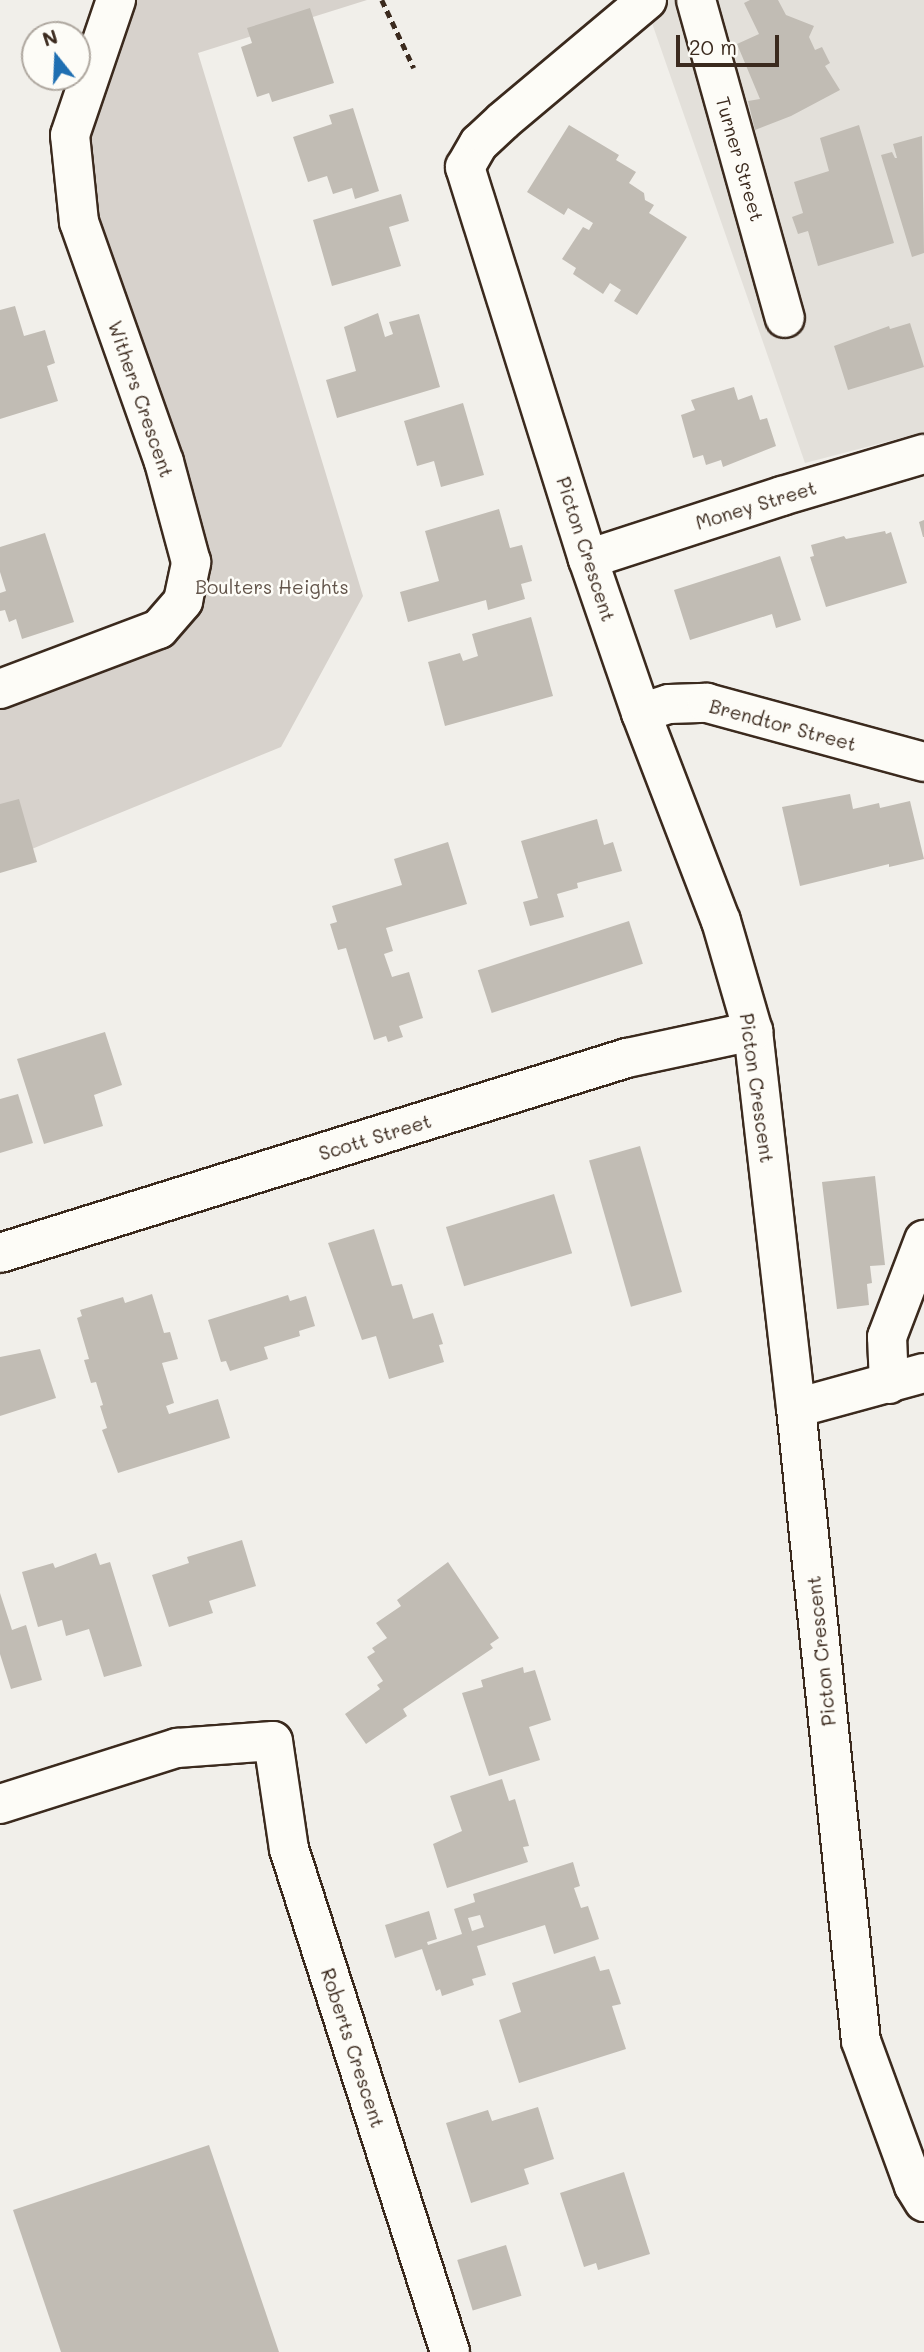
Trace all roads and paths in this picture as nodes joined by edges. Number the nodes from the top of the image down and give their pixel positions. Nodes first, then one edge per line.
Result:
1 (116, 0) edge
2 (382, 0) edge
3 (647, 0) edge
4 (696, 0) edge
5 (414, 68) dead end
6 (785, 318) dead end
7 (924, 454) edge
8 (588, 559) junction
9 (0, 690) edge
10 (641, 713) junction
11 (924, 762) edge
12 (753, 1031) junction
13 (924, 1240) edge
14 (0, 1253) edge
15 (906, 1379) edge
16 (796, 1408) junction
17 (0, 1804) edge
18 (924, 2202) edge
19 (450, 2352) edge

1 - 9 street, Withers Crescent
2 - 5 path
3 - 8 street, Picton Crescent
4 - 6 street, Turner Street
7 - 8 street, Money Street
8 - 10 street, Picton Crescent
10 - 11 street, Brendtor Street
10 - 12 street, Picton Crescent
12 - 14 street, Scott Street
12 - 16 street, Picton Crescent
13 - 15 street
15 - 16 street
16 - 18 street, Picton Crescent
17 - 19 street, Roberts Crescent

